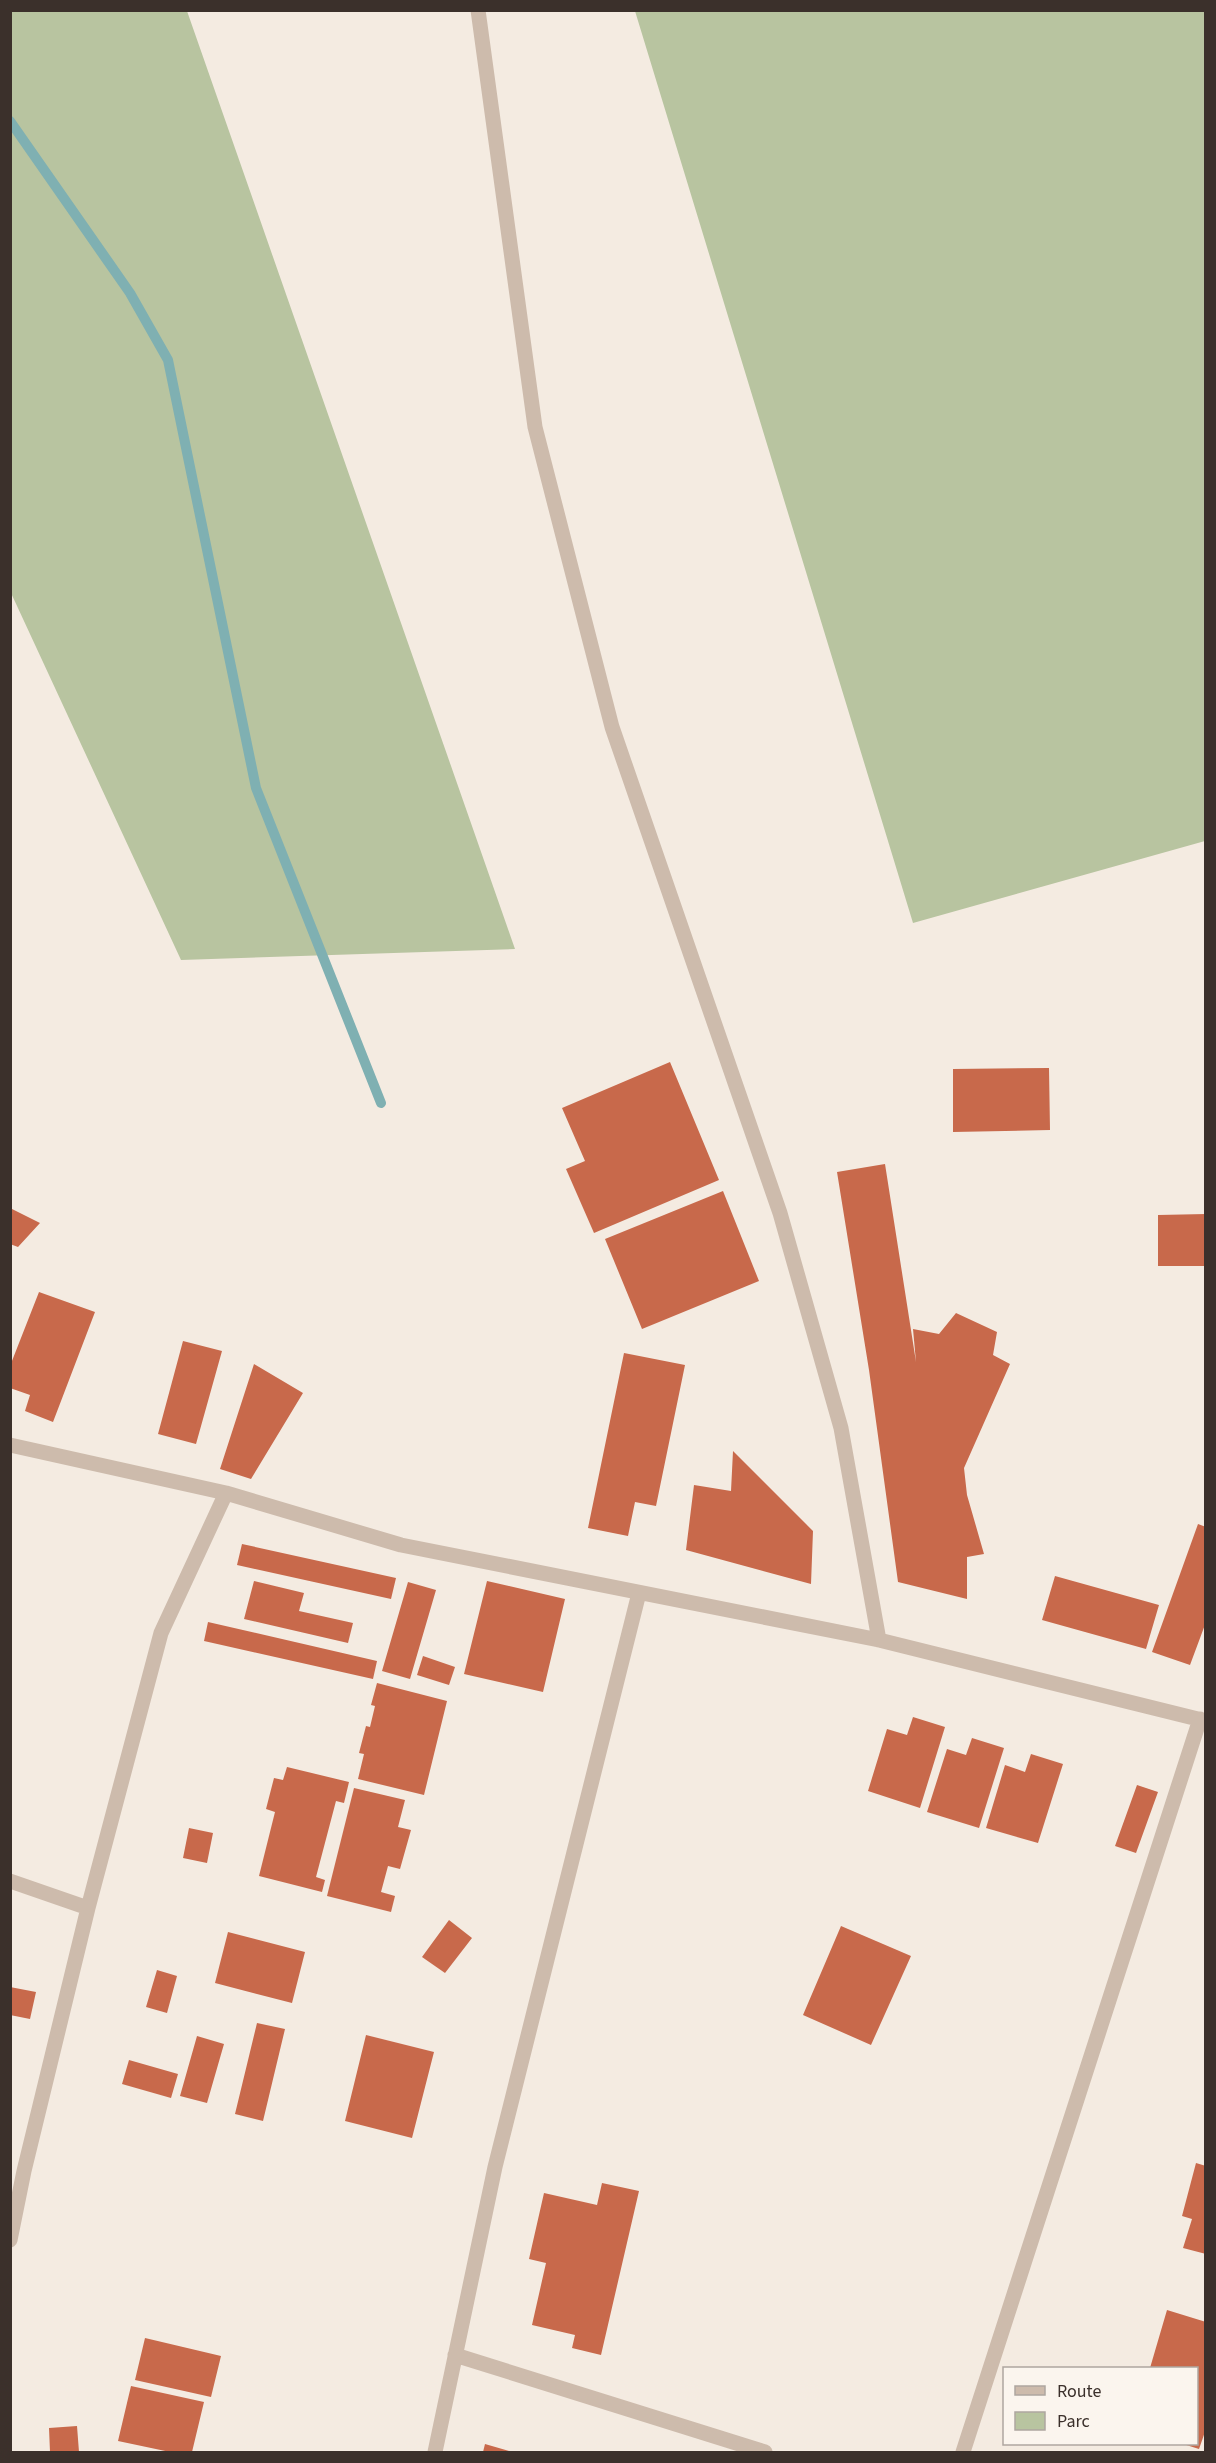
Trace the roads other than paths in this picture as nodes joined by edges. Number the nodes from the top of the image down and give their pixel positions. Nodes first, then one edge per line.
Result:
1 (478, 10) edge
2 (10, 1445) edge
3 (226, 1493) junction
4 (639, 1593) junction
5 (879, 1640) junction
6 (1203, 1720) edge
7 (10, 1881) edge
8 (88, 1908) junction
9 (10, 2240) edge
10 (455, 2355) junction
11 (435, 2452) edge
12 (765, 2452) edge
13 (963, 2452) edge

1 - 5 street
2 - 3 street
3 - 4 street
3 - 8 street
4 - 5 street
4 - 10 street
5 - 6 street
6 - 13 street
7 - 8 street
8 - 9 street
10 - 11 street
10 - 12 street

